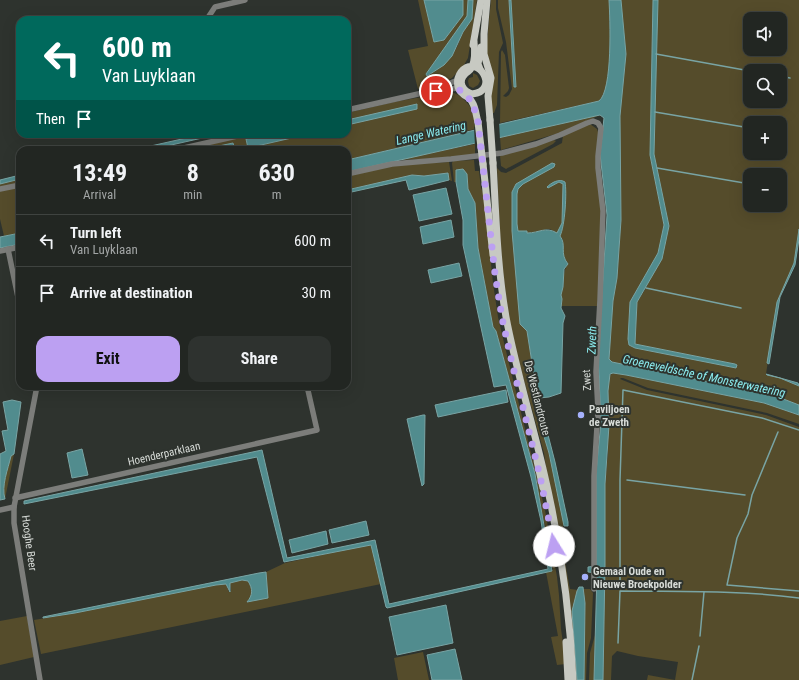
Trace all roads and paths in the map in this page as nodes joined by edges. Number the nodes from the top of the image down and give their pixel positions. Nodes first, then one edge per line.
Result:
1 (244, 0) edge
2 (480, 0) edge
3 (487, 0) edge
4 (209, 16) edge
5 (484, 34) junction
6 (469, 68) junction
7 (480, 70) junction
8 (458, 80) junction
9 (461, 88) junction
10 (481, 91) junction
11 (427, 92) junction
12 (470, 96) junction
13 (351, 109) edge
14 (490, 120) junction
15 (225, 138) edge
16 (192, 146) edge
17 (351, 173) edge
18 (16, 186) edge
19 (0, 189) edge
20 (16, 248) edge
21 (8, 250) junction
22 (0, 251) edge
23 (16, 289) edge
24 (36, 390) edge
25 (308, 390) edge
26 (16, 498) junction
27 (14, 507) junction
28 (0, 510) edge
29 (594, 589) dead end
30 (40, 680) edge
31 (568, 680) edge
32 (573, 680) edge

1 - 4 street
2 - 6 main road
3 - 5 main road, De Westlandroute
5 - 7 main road, De Westlandroute
5 - 14 main road, De Westlandroute
6 - 7 main road
6 - 8 main road
6 - 9 main road
7 - 10 main road
8 - 9 main road
8 - 11 street
9 - 11 street
9 - 12 main road
10 - 12 main road
10 - 14 main road, De Westlandroute
11 - 13 street
12 - 31 main road, De Westlandroute, bridge
14 - 32 main road, De Westlandroute, bridge
15 - 16 street
17 - 29 street, Zwet
18 - 19 street
20 - 21 street
21 - 22 street
21 - 23 street
24 - 26 street, Hooghe Beer
25 - 26 street, Hoenderparklaan
26 - 27 street, Hooghe Beer
27 - 28 street
27 - 30 street, Hooghe Beer

